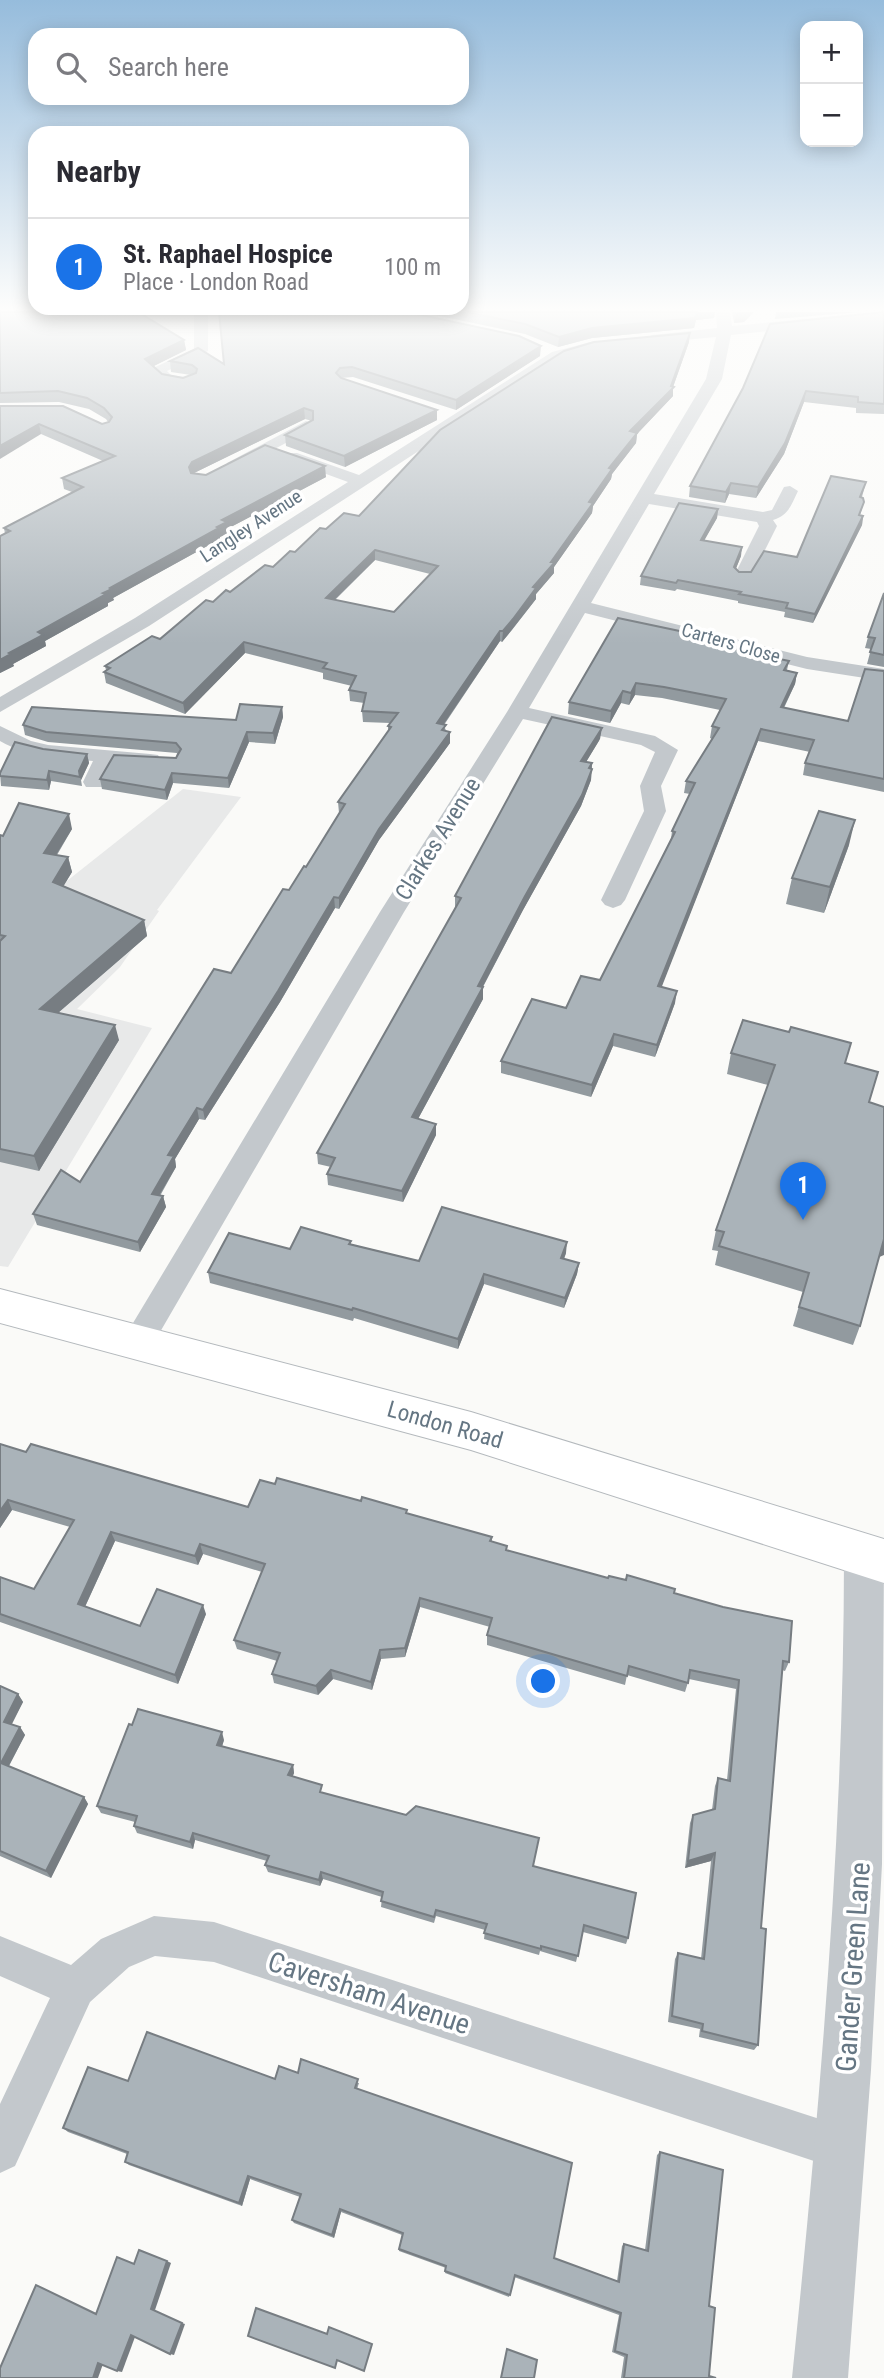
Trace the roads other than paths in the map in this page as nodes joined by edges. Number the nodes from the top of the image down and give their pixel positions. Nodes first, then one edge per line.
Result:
1 (452, 423) edge
2 (688, 423) edge
3 (306, 426) edge
4 (266, 447) junction
5 (223, 469) edge
6 (361, 481) junction
7 (790, 491) dead end
8 (644, 498) junction
9 (764, 518) junction
10 (744, 574) edge
11 (580, 606) junction
12 (884, 675) edge
13 (0, 706) edge
14 (517, 712) junction
15 (0, 732) edge
16 (106, 757) junction
17 (169, 761) edge
18 (94, 782) dead end
19 (613, 901) dead end
20 (0, 1306) edge
21 (138, 1342) junction
22 (874, 1558) edge
23 (0, 1956) edge
24 (76, 1988) junction
25 (841, 2148) junction
26 (0, 2151) edge
27 (820, 2378) edge

1 - 6 street, Langley Avenue
2 - 8 street, Clarkes Avenue
3 - 4 street
4 - 5 street
4 - 6 street
6 - 13 street, Langley Avenue
7 - 9 street
8 - 9 street
8 - 11 street, Clarkes Avenue
9 - 10 street
11 - 12 street, Carters Close
11 - 14 street, Clarkes Avenue
14 - 19 street
14 - 21 street, Clarkes Avenue
15 - 16 street
16 - 17 street
16 - 18 street
20 - 21 highway, London Road
21 - 22 highway, London Road
22 - 25 street, Gander Green Lane
23 - 24 street
24 - 25 street, Caversham Avenue
24 - 26 street, Caversham Avenue
25 - 27 street, Gander Green Lane

